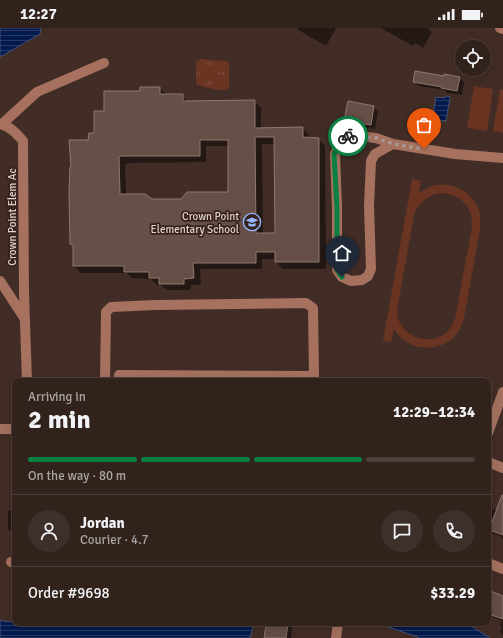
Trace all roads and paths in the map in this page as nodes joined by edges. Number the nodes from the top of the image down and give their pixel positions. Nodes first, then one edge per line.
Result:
1 (500, 28) edge
2 (503, 28) edge
3 (104, 63) dead end
4 (1, 124) edge
5 (393, 144) junction
6 (503, 158) edge
7 (0, 281) edge
8 (26, 321) junction
9 (27, 378) edge
10 (105, 378) edge
11 (119, 378) edge
12 (503, 392) edge
13 (491, 424) edge
14 (0, 429) edge
15 (12, 429) edge
16 (491, 463) edge
17 (503, 468) edge
18 (491, 564) edge
19 (503, 569) edge
20 (338, 626) edge
21 (336, 638) edge

1 - 2 street
3 - 4 street
4 - 8 street, Crown Point Elem Ac
5 - 5 street
5 - 6 street
7 - 8 street, Crown Point Elem Ac
8 - 9 street, Crown Point Elem Ac
10 - 11 street
10 - 11 street
12 - 13 street
14 - 15 street
16 - 17 street
18 - 19 street
20 - 21 street

